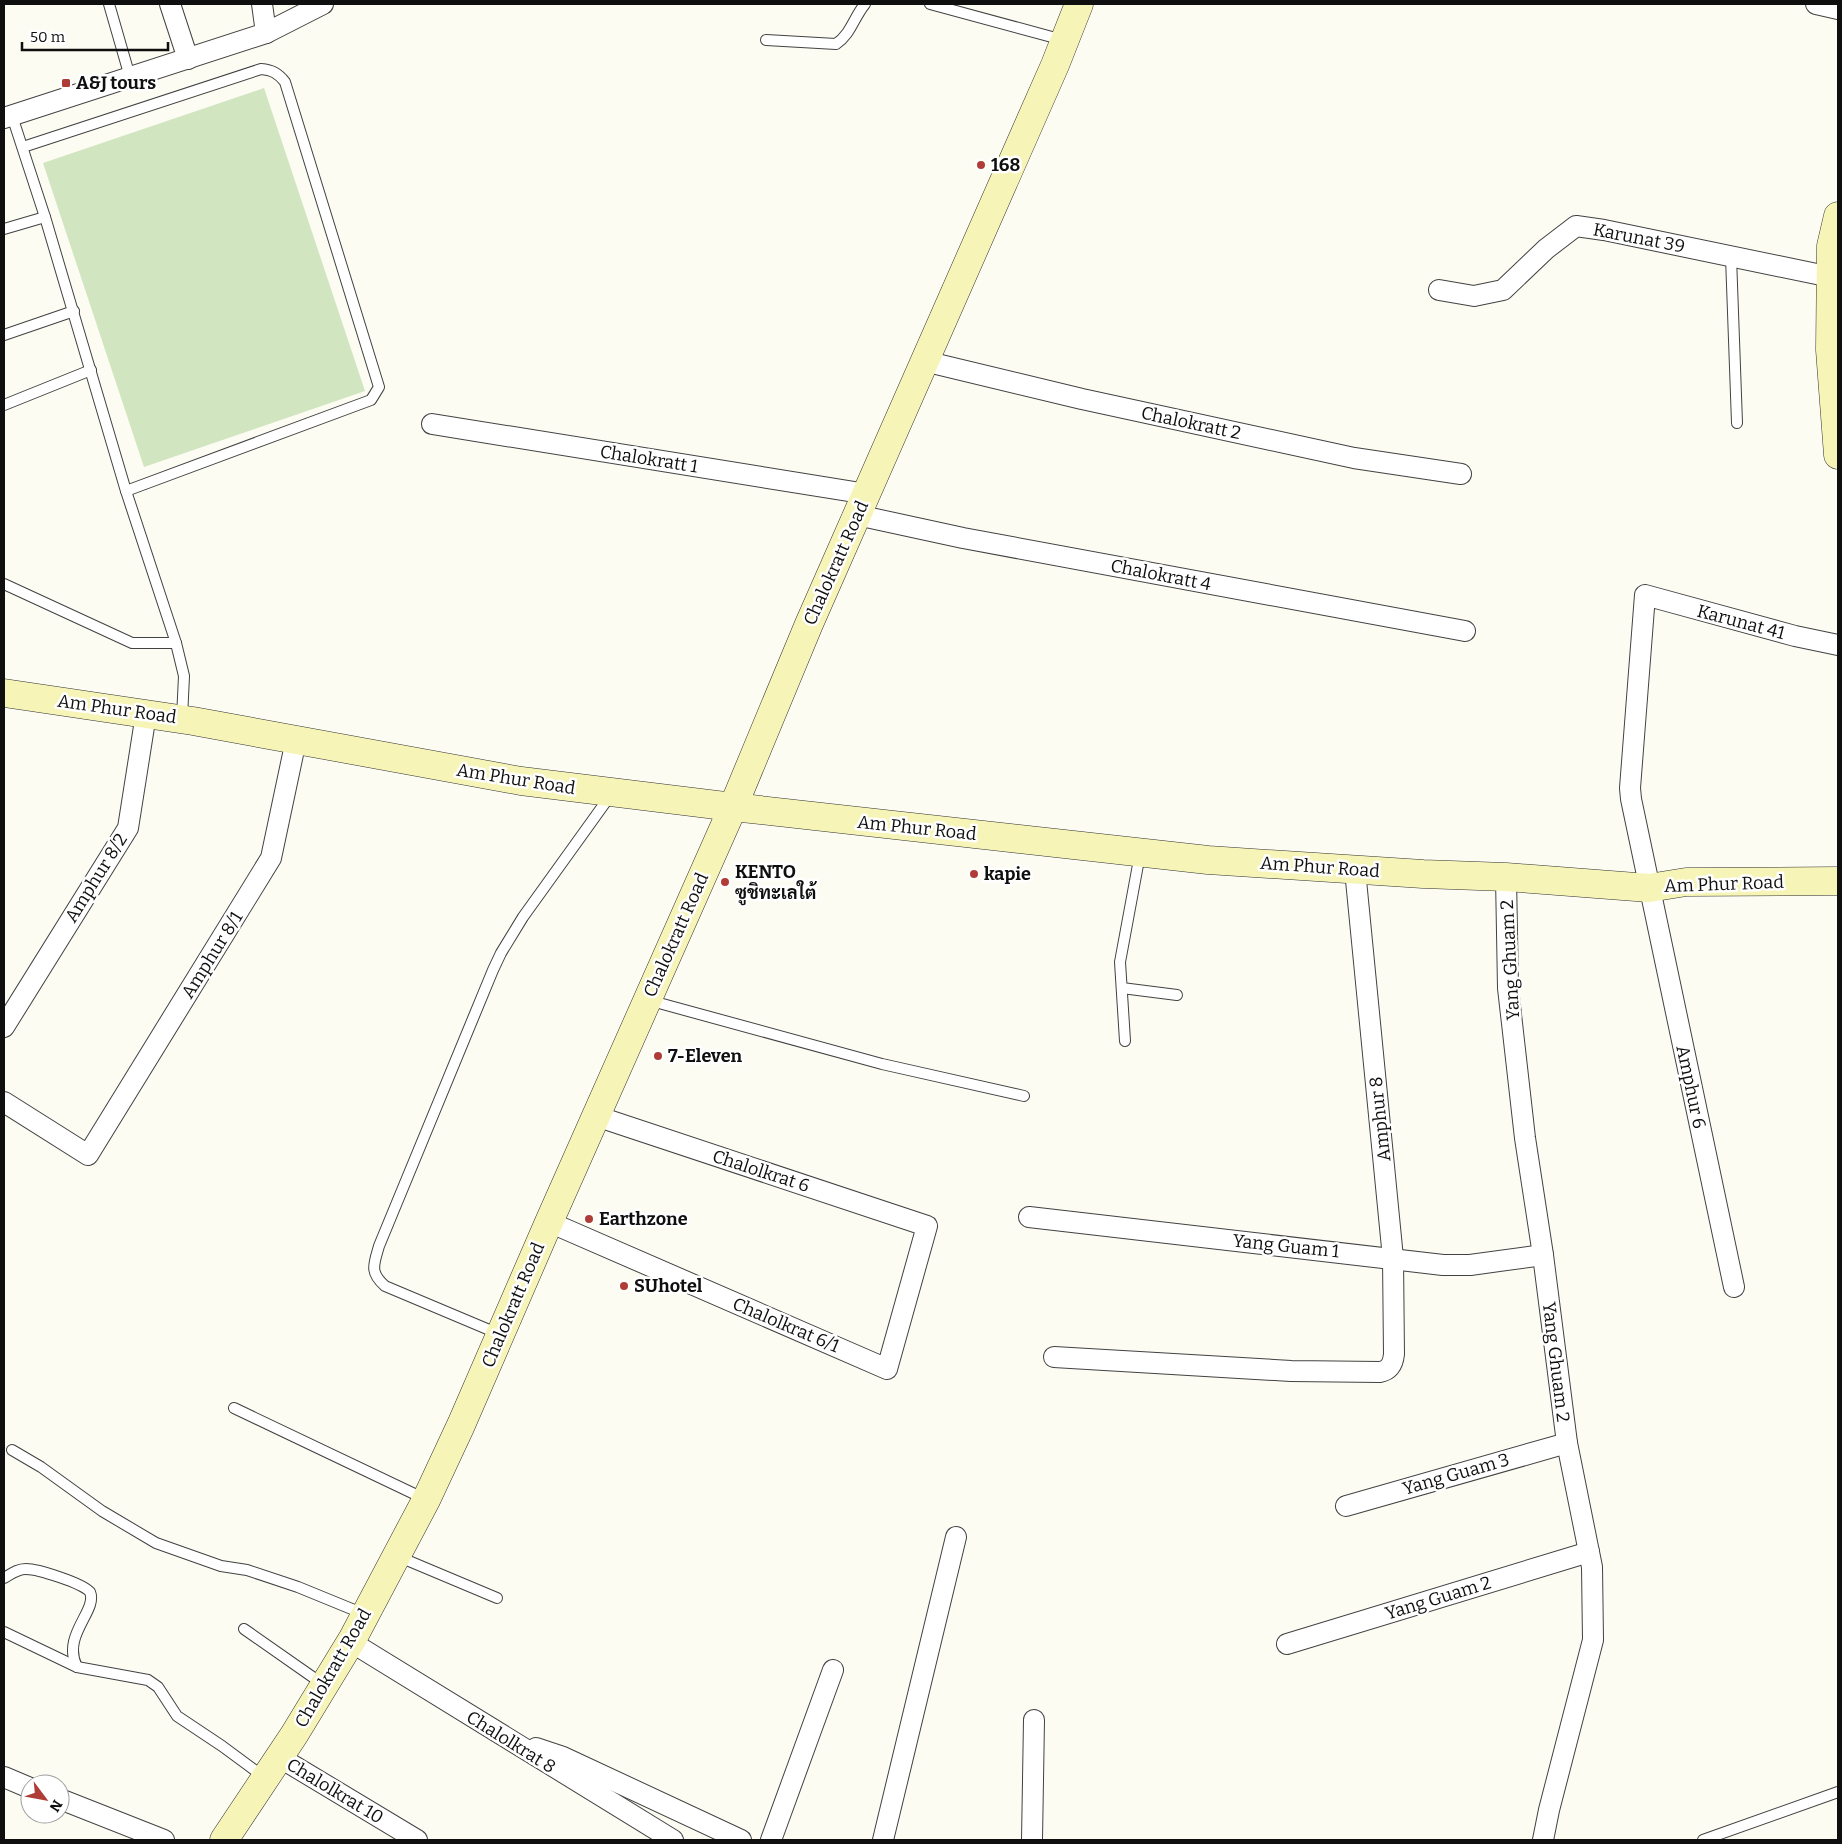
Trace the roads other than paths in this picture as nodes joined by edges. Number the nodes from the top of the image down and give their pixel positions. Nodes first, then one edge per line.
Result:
1 (109, 4) edge
2 (170, 4) edge
3 (262, 4) edge
4 (323, 4) edge
5 (865, 4) edge
6 (930, 4) edge
7 (1078, 4) edge
8 (1816, 4) edge
9 (1838, 9) edge
10 (266, 33) junction
11 (766, 40) dead end
12 (1063, 40) junction
13 (188, 59) junction
14 (130, 78) junction
15 (8, 117) edge
16 (23, 147) junction
17 (1838, 216) edge
18 (45, 217) junction
19 (4, 229) edge
20 (1835, 246) edge
21 (1731, 257) junction
22 (1831, 277) junction
23 (1439, 290) dead end
24 (74, 311) junction
25 (4, 335) edge
26 (1834, 350) edge
27 (924, 361) junction
28 (91, 370) junction
29 (4, 405) edge
30 (1737, 423) dead end
31 (432, 424) dead end
32 (1838, 455) edge
33 (1461, 474) dead end
34 (126, 491) junction
35 (862, 504) junction
36 (4, 584) edge
37 (1645, 595) joint
38 (1465, 631) dead end
39 (176, 642) junction
40 (1838, 645) edge
41 (4, 693) edge
42 (146, 714) junction
43 (182, 719) junction
44 (296, 740) junction
45 (612, 793) junction
46 (733, 807) junction
47 (1140, 852) junction
48 (1355, 870) junction
49 (1506, 877) junction
50 (1838, 881) edge
51 (1649, 888) junction
52 (1122, 988) junction
53 (1177, 995) dead end
54 (648, 1000) junction
55 (4, 1027) edge
56 (1125, 1041) dead end
57 (1024, 1096) dead end
58 (4, 1102) edge
59 (596, 1116) junction
60 (1029, 1217) dead end
61 (549, 1222) junction
62 (926, 1226) joint
63 (1543, 1255) junction
64 (1393, 1258) junction
65 (1734, 1287) dead end
66 (500, 1334) junction
67 (1054, 1357) dead end
68 (234, 1408) dead end
69 (1567, 1443) junction
70 (12, 1450) dead end
71 (426, 1500) junction
72 (1346, 1506) dead end
73 (956, 1537) dead end
74 (1589, 1552) junction
75 (396, 1555) junction
76 (4, 1578) edge
77 (497, 1598) dead end
78 (365, 1614) junction
79 (244, 1629) dead end
80 (4, 1632) edge
81 (350, 1642) junction
82 (1287, 1644) dead end
83 (77, 1667) junction
84 (833, 1670) dead end
85 (325, 1685) junction
86 (1034, 1720) dead end
87 (508, 1740) junction
88 (272, 1768) junction
89 (4, 1777) edge
90 (20, 1784) edge
91 (1838, 1792) edge
92 (70, 1803) edge
93 (164, 1840) edge
94 (224, 1840) edge
95 (417, 1840) edge
96 (673, 1840) edge
97 (742, 1840) edge
98 (771, 1840) edge
99 (883, 1840) edge
100 (1032, 1840) edge
101 (1543, 1840) edge
102 (1703, 1840) edge

1 - 14 lane
2 - 13 street
3 - 10 street
4 - 10 street
5 - 11 lane
6 - 12 lane
7 - 12 street, Chalokratt Road
8 - 9 street
10 - 13 street
12 - 27 street, Chalokratt Road
13 - 14 street
14 - 15 street
15 - 16 lane
16 - 18 lane
16 - 34 lane
17 - 20 street
18 - 19 lane
18 - 24 lane
20 - 22 street
21 - 22 street, Karunat 39
21 - 23 street, Karunat 39
21 - 30 lane
22 - 26 street
24 - 25 lane
24 - 28 lane
26 - 32 street
27 - 33 street, Chalokratt 2
27 - 35 street, Chalokratt Road
28 - 29 lane
28 - 34 lane
31 - 35 street, Chalokratt 1
34 - 39 lane
35 - 38 street, Chalokratt 4
35 - 46 street, Chalokratt Road
36 - 39 lane
37 - 40 street, Karunat 41
37 - 51 street, Amphur 6
39 - 43 lane
41 - 42 street, Am Phur Road
42 - 43 street, Am Phur Road
42 - 55 street, Amphur 8/2
43 - 44 street, Am Phur Road
44 - 45 street, Am Phur Road
44 - 58 street, Amphur 8/1
45 - 46 street, Am Phur Road
45 - 66 lane
46 - 47 street, Am Phur Road
46 - 54 street, Chalokratt Road
47 - 48 street, Am Phur Road
47 - 52 lane
48 - 49 street, Am Phur Road
48 - 64 street, Amphur 8
49 - 51 street, Am Phur Road
49 - 63 street, Yang Ghuam 2
50 - 51 street, Am Phur Road
51 - 65 street, Amphur 6
52 - 53 lane
52 - 56 lane
54 - 57 lane
54 - 59 street, Chalokratt Road
59 - 61 street, Chalokratt Road
59 - 62 street, Chalolkrat 6
60 - 64 street, Yang Guam 1
61 - 62 street, Chalolkrat 6/1
61 - 66 street, Chalokratt Road
63 - 64 street, Yang Guam 1
63 - 69 street, Yang Ghuam 2
64 - 67 street, Amphur 8
66 - 71 street, Chalokratt Road
68 - 71 lane
69 - 72 street, Yang Guam 3
69 - 74 street, Yang Ghuam 2
70 - 78 lane
71 - 75 street, Chalokratt Road
73 - 99 street
74 - 82 street, Yang Guam 2
74 - 101 street, Yang Ghuam 2
75 - 77 lane
75 - 78 street, Chalokratt Road
76 - 83 lane
78 - 81 street, Chalokratt Road
79 - 85 lane
80 - 83 lane
81 - 85 street, Chalokratt Road
81 - 87 street, Chalolkrat 8
83 - 88 lane
84 - 98 street
85 - 88 street, Chalokratt Road
86 - 100 street
87 - 96 street, Chalolkrat 8
87 - 97 street
88 - 94 street, Chalokratt Road
88 - 95 street, Chalolkrat 10
89 - 90 street
91 - 102 lane
92 - 93 street

